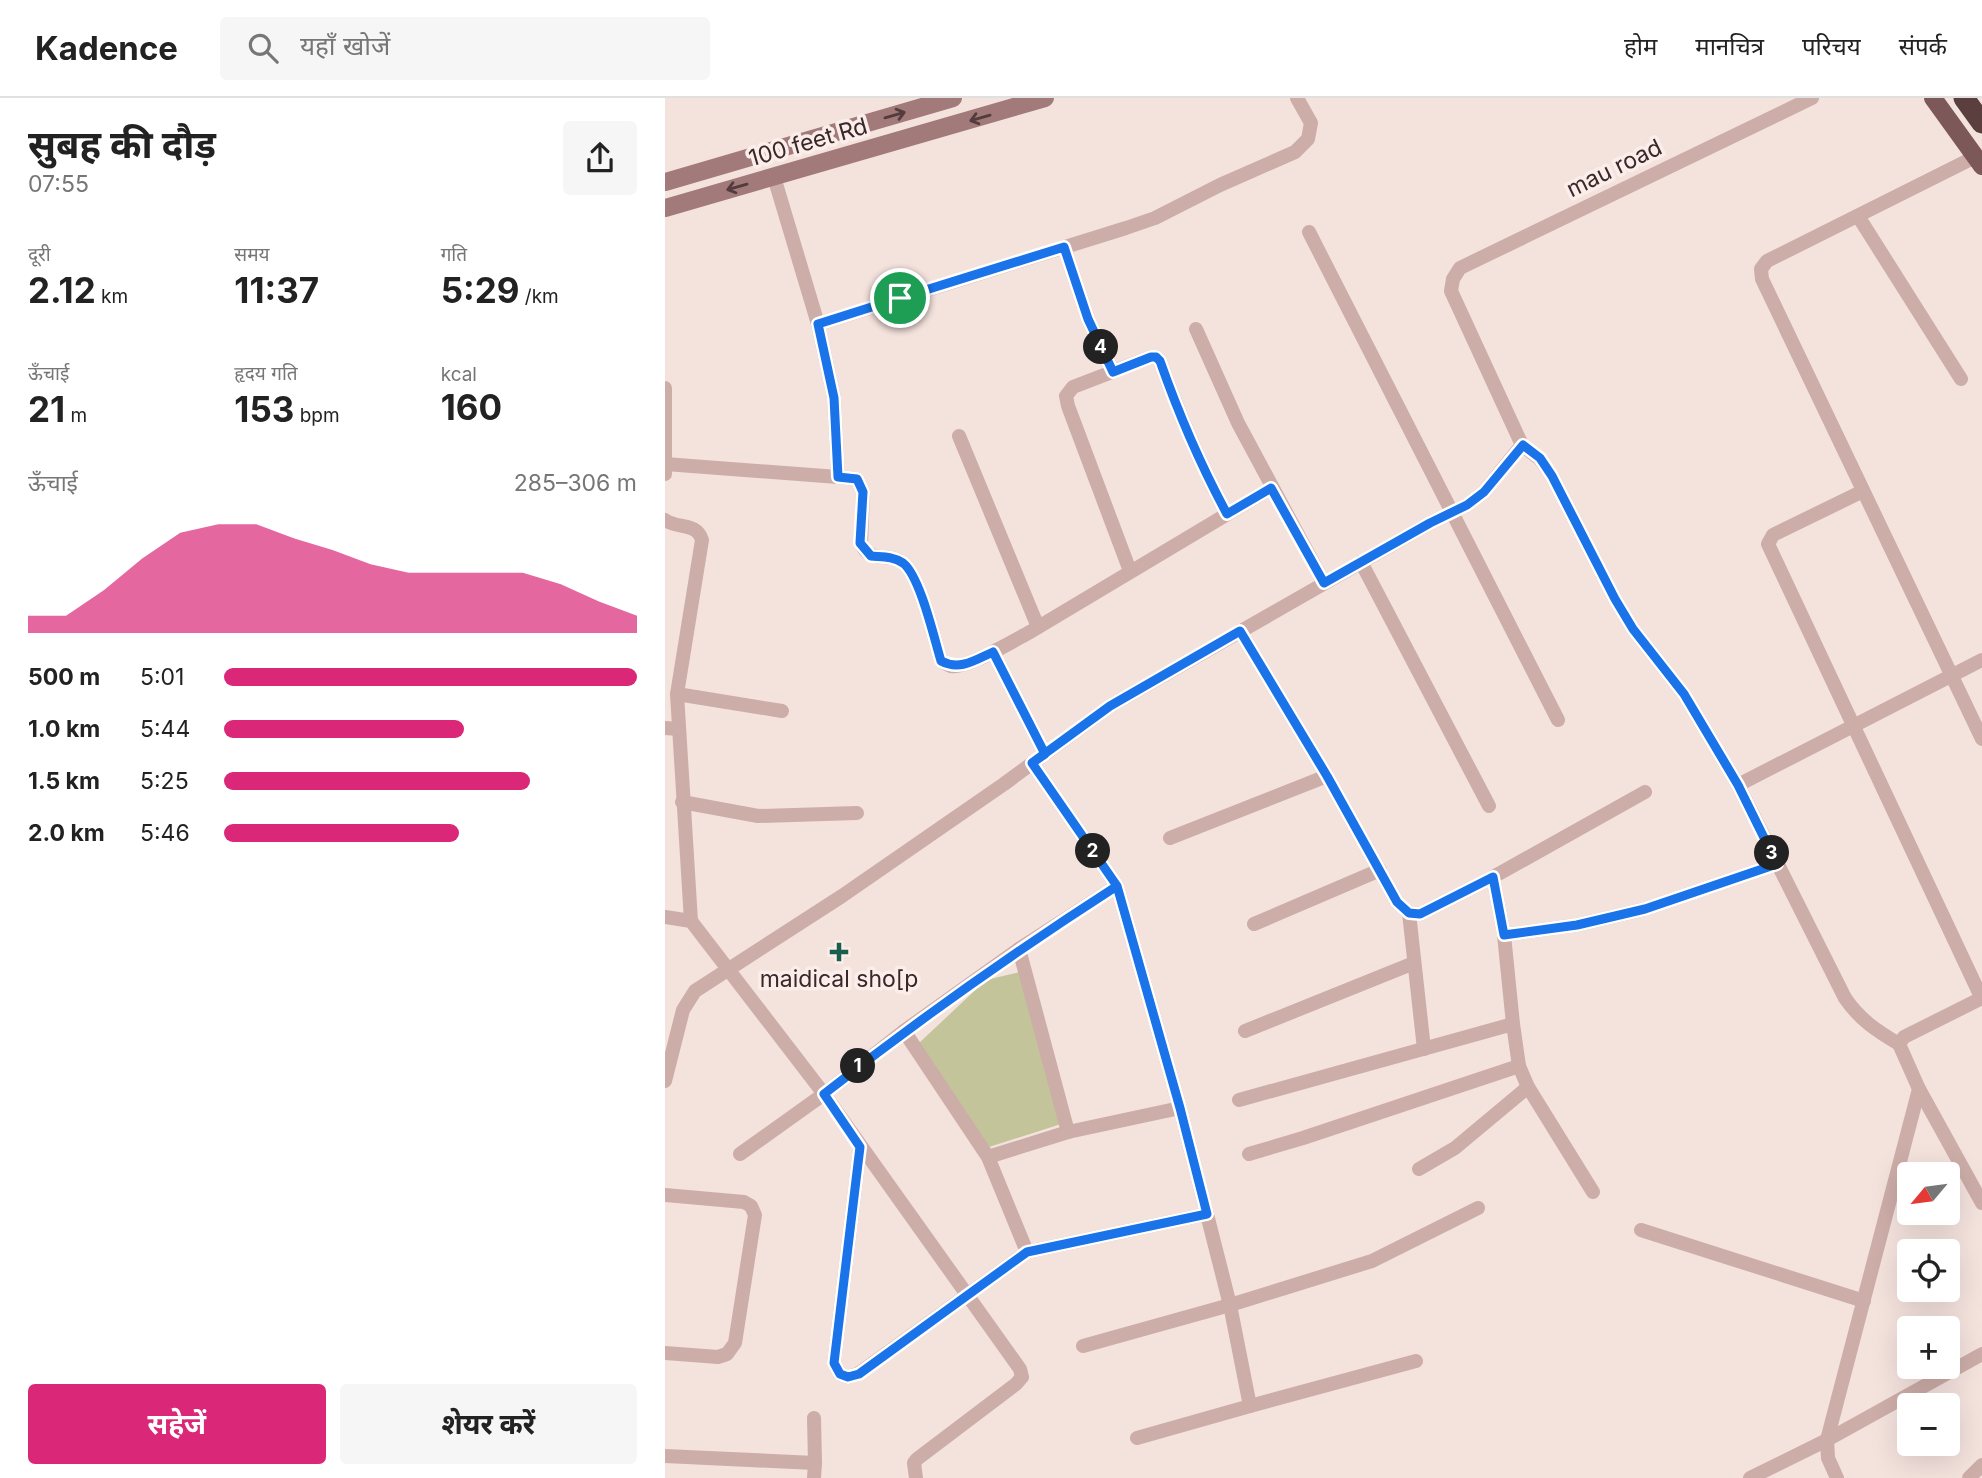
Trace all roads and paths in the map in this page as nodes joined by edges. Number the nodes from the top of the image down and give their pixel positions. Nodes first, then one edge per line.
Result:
1 (953, 98) edge
2 (1045, 98) edge
3 (1297, 98) edge
4 (1812, 98) edge
5 (1933, 98) edge
6 (1964, 98) edge
7 (1982, 123) edge
8 (1979, 162) edge
9 (774, 177) junction
10 (665, 183) edge
11 (665, 208) edge
12 (1857, 216) junction
13 (1309, 232) dead end
14 (1064, 247) junction
15 (818, 324) junction
16 (1196, 328) dead end
17 (1113, 372) junction
18 (1961, 379) dead end
19 (665, 390) edge
20 (959, 436) dead end
21 (1523, 445) junction
22 (665, 464) edge
23 (665, 474) edge
24 (838, 477) junction
25 (1271, 488) junction
26 (1863, 491) junction
27 (1452, 512) junction
28 (1227, 514) junction
29 (665, 520) edge
30 (1361, 562) junction
31 (1130, 571) junction
32 (1324, 583) junction
33 (1038, 627) junction
34 (1240, 631) junction
35 (993, 652) junction
36 (1982, 660) edge
37 (1952, 676) junction
38 (677, 694) junction
39 (782, 711) dead end
40 (1558, 720) dead end
41 (1854, 724) junction
42 (672, 728) edge
43 (1982, 739) edge
44 (1045, 754) junction
45 (1032, 763) junction
46 (1327, 776) junction
47 (1738, 785) junction
48 (1645, 792) dead end
49 (682, 802) junction
50 (1489, 806) dead end
51 (857, 813) dead end
52 (1170, 838) dead end
53 (1777, 864) junction
54 (1380, 870) junction
55 (1493, 877) junction
56 (1117, 886) junction
57 (1409, 913) junction
58 (665, 917) edge
59 (691, 921) junction
60 (1254, 924) dead end
61 (1504, 935) junction
62 (1019, 949) junction
63 (1414, 962) junction
64 (728, 969) junction
65 (1982, 998) edge
66 (1513, 1024) junction
67 (904, 1031) junction
68 (1245, 1031) dead end
69 (1899, 1044) junction
70 (1424, 1049) junction
71 (1520, 1066) junction
72 (665, 1081) edge
73 (1528, 1087) junction
74 (1919, 1089) junction
75 (824, 1094) junction
76 (1239, 1100) dead end
77 (1180, 1108) junction
78 (1068, 1132) junction
79 (860, 1147) junction
80 (740, 1154) dead end
81 (1249, 1154) dead end
82 (988, 1157) junction
83 (1419, 1169) dead end
84 (1982, 1171) edge
85 (1969, 1179) junction
86 (1593, 1192) dead end
87 (665, 1195) edge
88 (1982, 1203) edge
89 (1478, 1208) dead end
90 (1207, 1214) junction
91 (1641, 1230) dead end
92 (1027, 1252) junction
93 (968, 1296) junction
94 (1864, 1301) junction
95 (1230, 1305) junction
96 (1083, 1346) dead end
97 (665, 1353) edge
98 (1982, 1354) edge
99 (1416, 1361) dead end
100 (1250, 1406) junction
101 (814, 1418) dead end
102 (1137, 1438) dead end
103 (1827, 1440) junction
104 (665, 1456) edge
105 (1982, 1466) edge
106 (814, 1471) edge
107 (916, 1478) edge
108 (1750, 1478) edge
109 (1837, 1478) edge
110 (1969, 1478) edge

10 -> 1 main road
2 -> 9 main road, 100 feet Rd
3 - 14 street
4 - 21 street, mau road
5 - 8 main road
6 - 7 highway
8 - 12 street
9 -> 11 main road, 100 feet Rd
9 - 15 street
12 - 18 street
12 - 26 street
13 - 27 street
14 - 15 street
14 - 17 street
15 - 24 street
16 - 25 street
17 - 28 street
17 - 31 street
19 - 22 street
20 - 33 street
21 - 27 street
21 - 47 street
22 - 23 street
22 - 24 street
24 - 35 street
25 - 28 street
25 - 32 street
26 - 37 street
26 - 41 street
27 - 30 street
27 - 40 street
28 - 31 street
29 - 38 street
30 - 32 street
30 - 50 street
31 - 33 street
32 - 34 street
33 - 35 street
34 - 44 street
34 - 46 street
35 - 44 street
36 - 37 street
37 - 41 street
37 - 43 street
38 - 39 street
38 - 42 street
41 - 47 street
41 - 65 street
42 - 49 street
44 - 45 street
45 - 56 street
45 - 64 street
46 - 52 street
46 - 54 street
47 - 53 street
48 - 55 street
49 - 51 street
49 - 59 street
53 - 61 street
53 - 69 street
54 - 57 street
54 - 60 street
55 - 57 street
55 - 61 street
56 - 62 street
56 - 77 street
57 - 63 street
58 - 59 street
59 - 64 street
61 - 66 street
62 - 67 street
62 - 78 street
63 - 68 street
63 - 70 street
64 - 72 street
64 - 75 street
65 - 69 street
66 - 70 street
66 - 71 street
67 - 75 street
67 - 82 street
69 - 74 street
70 - 76 street
71 - 73 street
71 - 81 street
73 - 83 street
73 - 86 street
74 - 85 street
74 - 94 street
75 - 79 street
75 - 80 street
77 - 78 street
77 - 90 street
78 - 82 street
79 - 93 street
79 - 93 street
82 - 92 street
84 - 85 street
85 - 88 street
87 - 97 street
89 - 95 street
90 - 92 street
90 - 95 street
91 - 94 street
92 - 93 street
93 - 107 street
94 - 103 street
95 - 96 street
95 - 100 street
98 - 103 street
99 - 100 street
100 - 102 street
101 - 106 street
103 - 108 street
103 - 109 street
104 - 106 street
105 - 110 street

